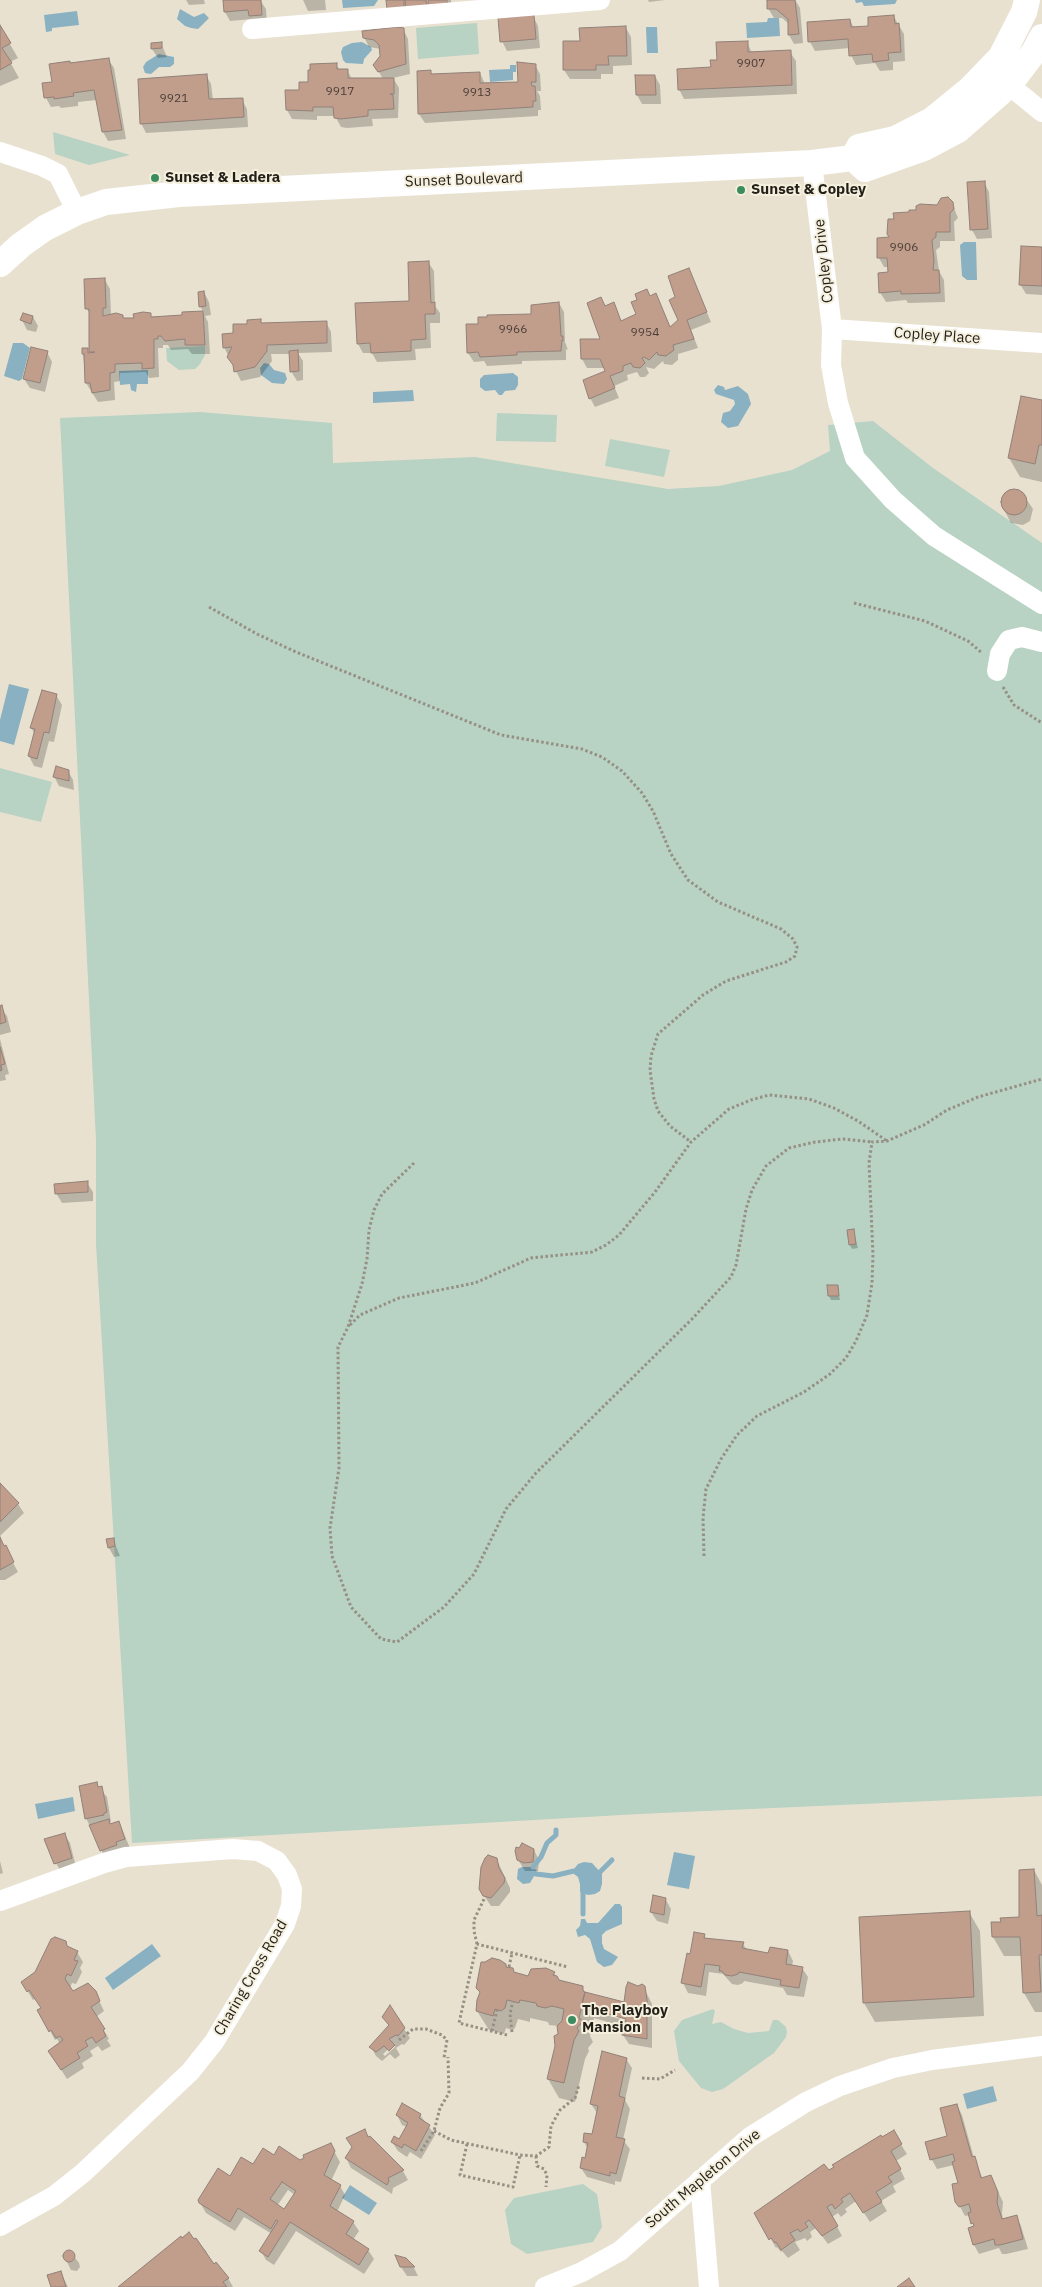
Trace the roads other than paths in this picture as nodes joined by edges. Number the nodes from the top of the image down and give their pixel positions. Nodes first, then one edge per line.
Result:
1 (600, 0) edge
2 (1028, 0) edge
3 (252, 29) dead end
4 (1042, 37) edge
5 (1009, 85) junction
6 (1042, 112) edge
7 (0, 152) edge
8 (853, 158) junction
9 (812, 163) junction
10 (77, 212) junction
11 (0, 264) edge
12 (832, 329) junction
13 (1042, 344) edge
14 (1042, 604) edge
15 (1042, 642) edge
16 (997, 671) road end
17 (0, 1901) edge
18 (1042, 2046) edge
19 (700, 2180) junction
20 (0, 2226) edge
21 (545, 2287) edge
22 (709, 2287) edge

1 - 3 street
2 - 8 main road
4 - 5 main road, Sunset Boulevard
5 - 6 street
5 - 8 main road, Sunset Boulevard
7 - 10 street
8 - 9 main road, Sunset Boulevard
9 - 10 main road, Sunset Boulevard
9 - 12 street, Copley Drive
10 - 11 main road, Sunset Boulevard
12 - 13 street, Copley Place
12 - 14 street, Copley Drive
15 - 16 street
17 - 20 street, Charing Cross Road
18 - 19 street, South Mapleton Drive
19 - 21 street, South Mapleton Drive
19 - 22 street

